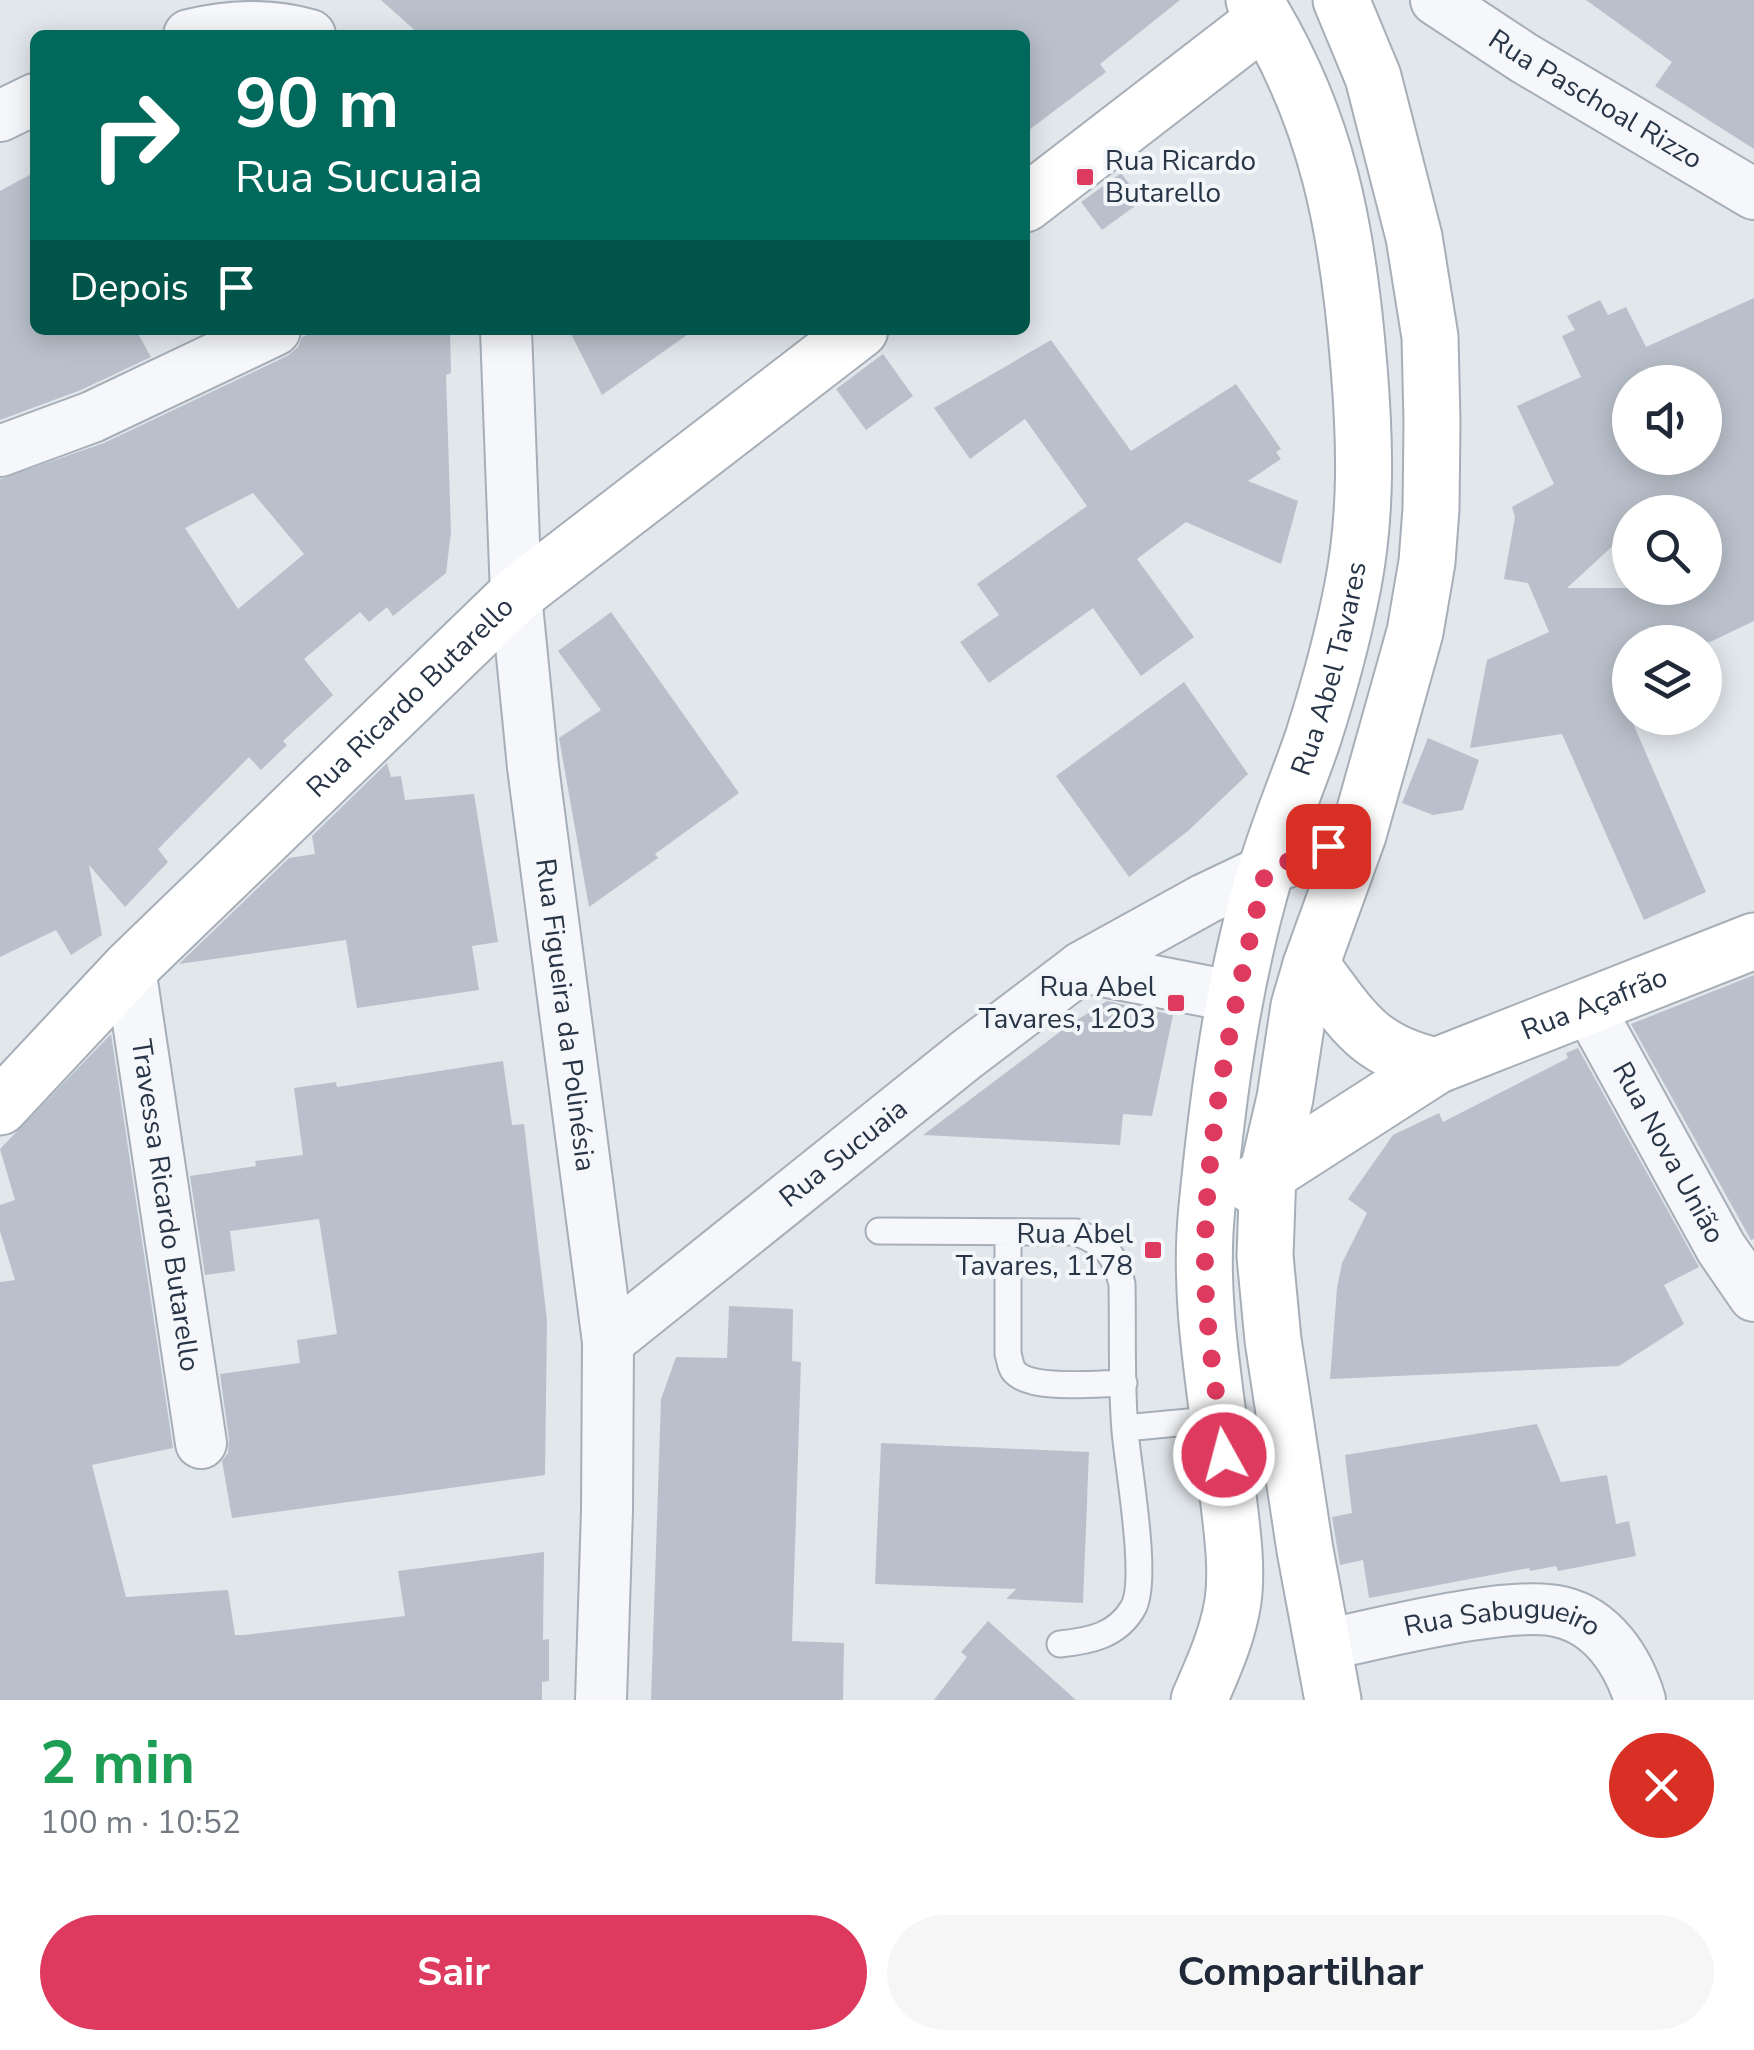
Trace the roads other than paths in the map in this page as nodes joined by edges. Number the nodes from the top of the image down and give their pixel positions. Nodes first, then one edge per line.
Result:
1 (1341, 0) edge
2 (1436, 0) edge
3 (1260, 9) edge
4 (210, 30) edge
5 (293, 30) edge
6 (30, 101) edge
7 (0, 116) edge
8 (1754, 194) edge
9 (1030, 200) edge
10 (264, 335) edge
11 (506, 335) edge
12 (854, 335) edge
13 (0, 452) edge
14 (516, 596) junction
15 (1358, 835) junction
16 (1266, 870) junction
17 (1754, 941) edge
18 (1311, 965) junction
19 (1082, 966) junction
20 (130, 968) junction
21 (1236, 997) junction
22 (1590, 1008) junction
23 (1436, 1066) junction
24 (0, 1106) edge
25 (1268, 1171) junction
26 (1206, 1213) junction
27 (878, 1231) dead end
28 (1008, 1232) junction
29 (1754, 1296) edge
30 (608, 1342) junction
31 (1124, 1383) junction
32 (1220, 1419) junction
33 (1125, 1428) junction
34 (202, 1444) dead end
35 (1060, 1644) dead end
36 (1324, 1645) junction
37 (601, 1700) edge
38 (1199, 1700) edge
39 (1333, 1700) edge
40 (1640, 1700) edge

1 - 15 street
2 - 8 street, Rua Paschoal Rizzo
3 - 9 street
3 - 16 street, Rua Abel Tavares
4 - 5 street
6 - 7 street
10 - 13 street
11 - 14 street, Rua Figueira da Polinésia
12 - 14 street, Rua Ricardo Butarello
14 - 20 street, Rua Ricardo Butarello
14 - 30 street, Rua Figueira da Polinésia
15 - 16 street, Rua Sucuaia
15 - 18 street
16 - 19 street, Rua Sucuaia
16 - 21 street, Rua Abel Tavares
17 - 22 street, Rua Açafrão
18 - 23 street
18 - 25 street
19 - 21 street
19 - 30 street, Rua Sucuaia
20 - 24 street, Rua Ricardo Butarello
20 - 34 street, Travessa Ricardo Butarello
21 - 26 street, Rua Abel Tavares
22 - 23 street, Rua Açafrão
22 - 29 street, Rua Nova União
23 - 25 street, Rua Açafrão
25 - 26 street, Rua Açafrão
25 - 36 street
26 - 32 street, Rua Abel Tavares
27 - 28 lane
28 - 31 lane
28 - 31 lane
30 - 37 street, Rua Figueira da Polinésia
31 - 33 lane
32 - 33 lane
32 - 38 street, Rua Abel Tavares
33 - 35 lane
36 - 39 street
36 - 40 street, Rua Sabugueiro

